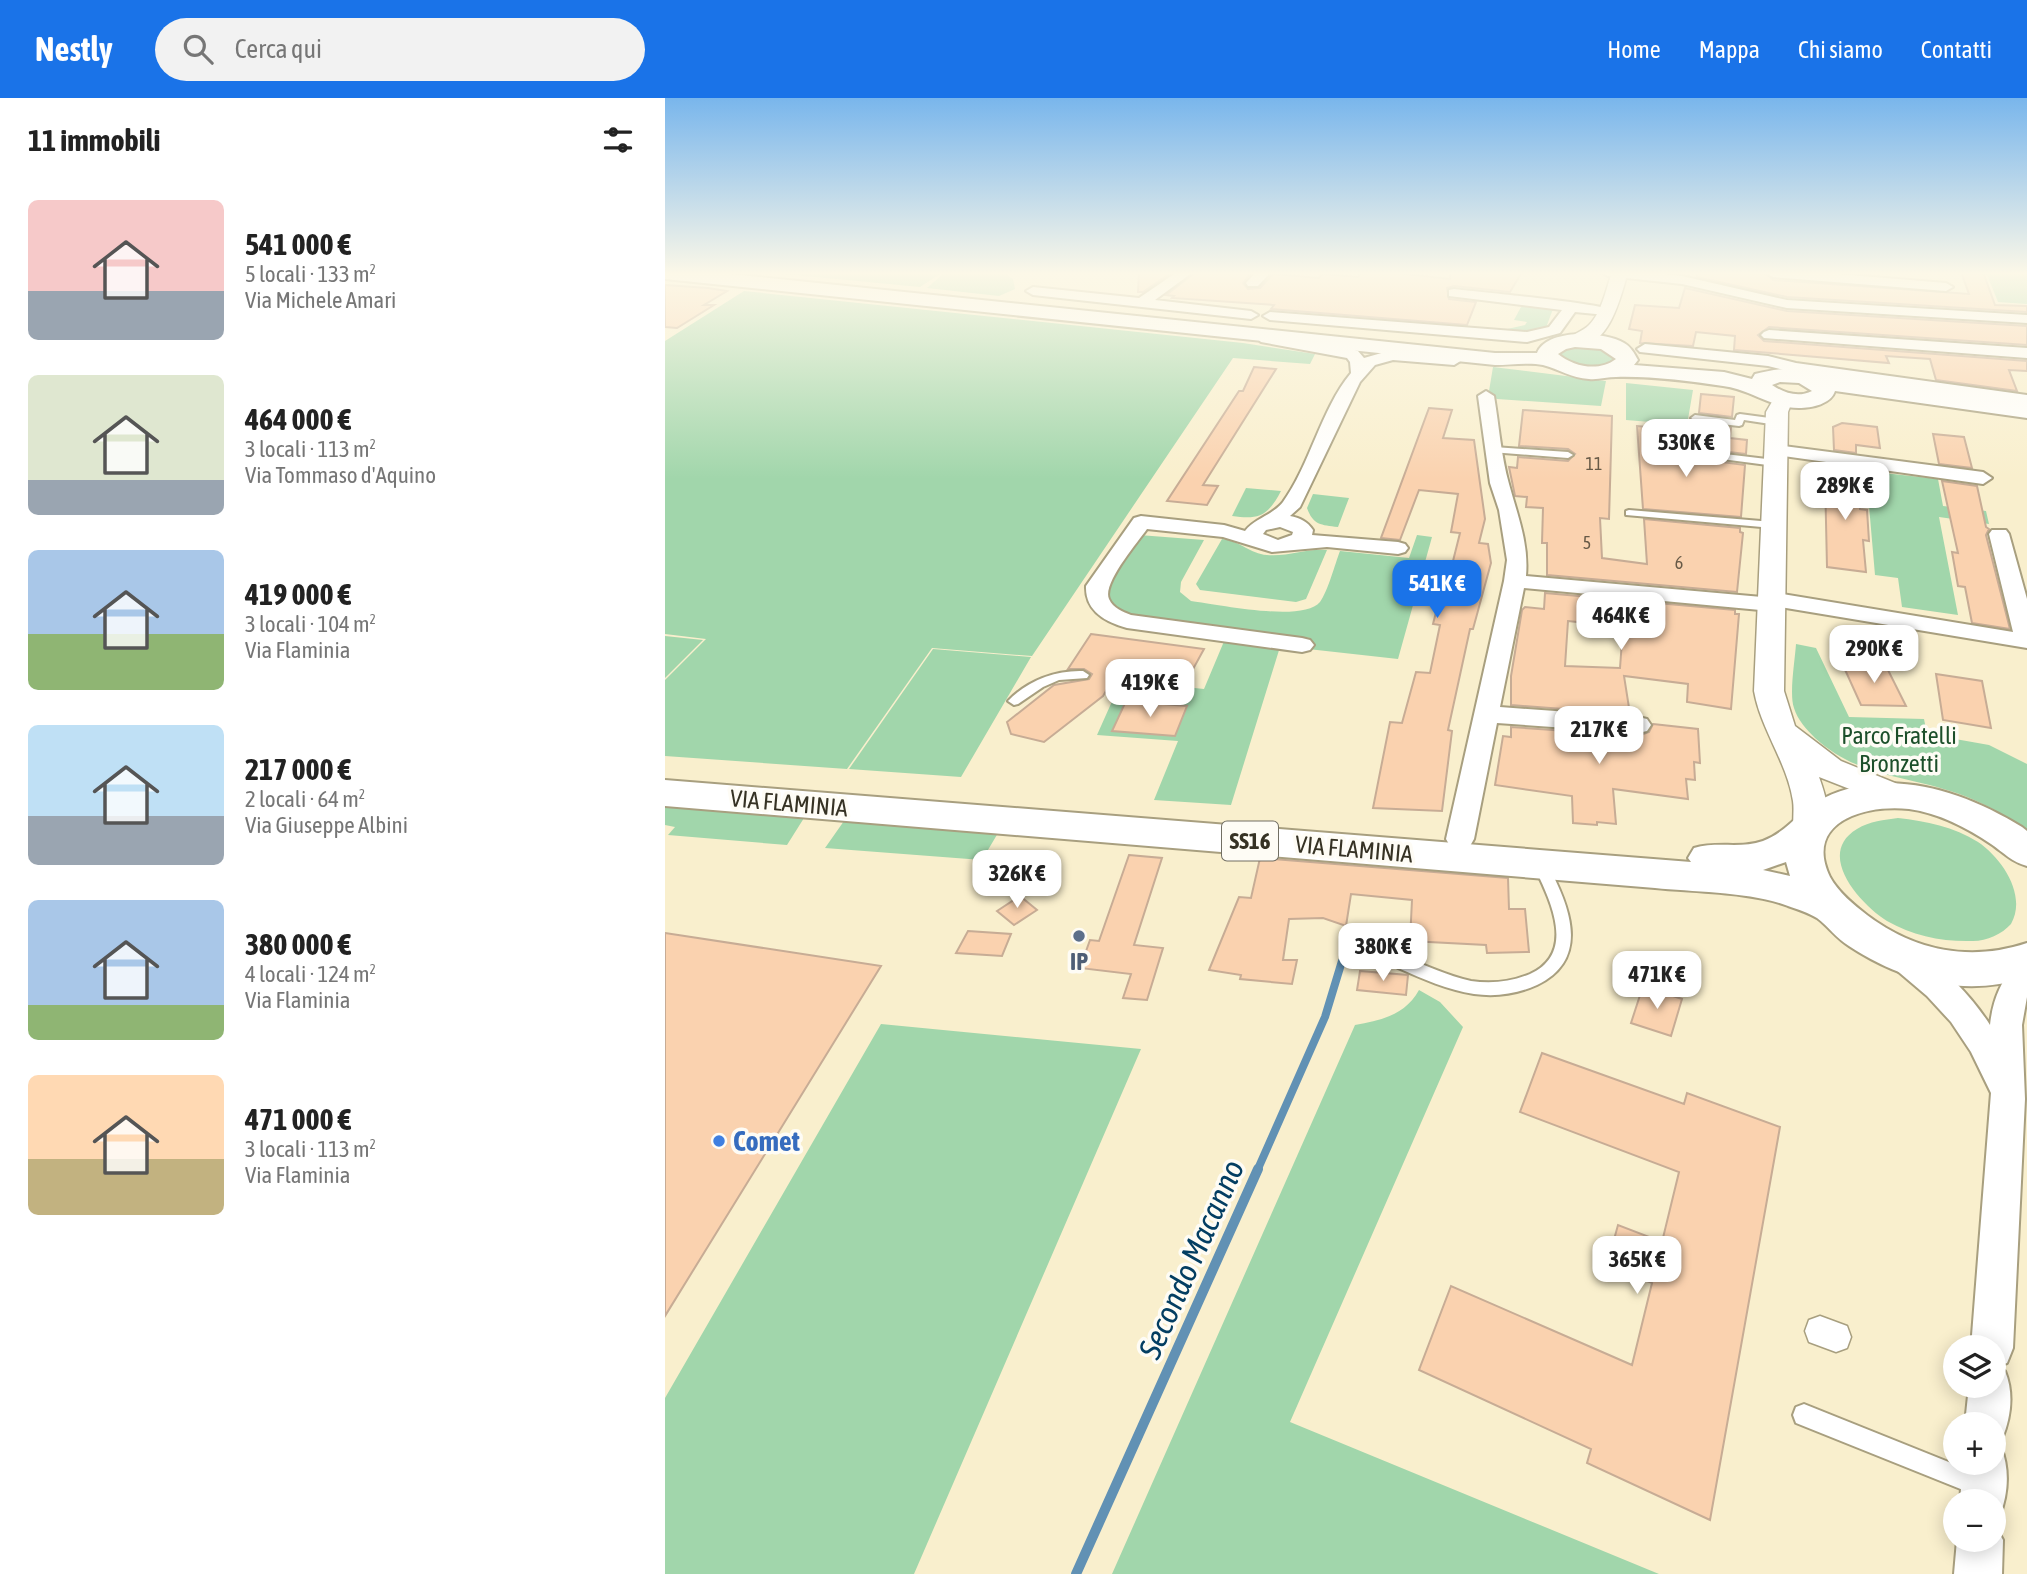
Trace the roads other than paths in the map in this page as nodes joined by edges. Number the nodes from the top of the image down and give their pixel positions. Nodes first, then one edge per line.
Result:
1 (1275, 341) edge
2 (1317, 341) edge
3 (1381, 341) edge
4 (1574, 341) joint
5 (1610, 341) edge
6 (1771, 341) edge
7 (2009, 341) edge
8 (1550, 353) junction
9 (2027, 353) edge
10 (1626, 356) junction
11 (1495, 359) junction
12 (1358, 372) junction
13 (1772, 389) junction
14 (1819, 389) junction
15 (1486, 396) dead end
16 (2027, 400) edge
17 (2027, 411) edge
18 (1695, 418) dead end
19 (2027, 419) edge
20 (1676, 430) dead end
21 (1494, 450) junction
22 (1568, 455) dead end
23 (1775, 457) junction
24 (1982, 473) dead end
25 (1629, 513) dead end
26 (1773, 525) junction
27 (1296, 526) junction
28 (1999, 534) dead end
29 (1398, 548) dead end
30 (1515, 581) junction
31 (1771, 601) junction
32 (2027, 640) edge
33 (1302, 645) dead end
34 (1083, 675) dead end
35 (1014, 701) dead end
36 (1486, 714) junction
37 (1638, 725) dead end
38 (1783, 730) junction
39 (665, 779) edge
40 (665, 793) edge
41 (1893, 795) junction
42 (1810, 830) junction
43 (1460, 839) junction
44 (2024, 847) edge
45 (1540, 864) junction
46 (1830, 907) junction
47 (1901, 955) junction
48 (2027, 960) edge
49 (1404, 964) dead end
50 (2027, 969) edge
51 (2008, 1099) junction
52 (1993, 1335) edge
53 (1804, 1415) dead end
54 (1984, 1484) edge
55 (1979, 1552) edge
56 (1978, 1574) edge

1 - 12 street
2 - 11 main road
3 - 8 main road
4 - 8 main road
4 - 10 main road
5 - 10 street
6 - 13 street
7 - 9 street
8 - 10 main road
8 - 11 main road
10 - 13 main road
10 - 13 main road
11 - 12 street
12 - 27 street
13 - 14 main road
13 - 16 street
13 - 18 lane
13 - 23 street
14 - 17 main road
14 - 19 main road
15 - 21 street
20 - 23 lane
21 - 22 lane
21 - 30 street
23 - 24 street
23 - 26 street
25 - 26 lane
26 - 31 street
27 - 29 street
27 - 33 street
28 - 32 street
30 - 31 street
30 - 36 street
31 - 32 street
31 - 38 street
34 - 35 lane
36 - 37 street
36 - 43 street
38 - 41 street
38 - 42 street
39 - 43 main road, VIA FLAMINIA / SS16
40 - 45 main road, VIA FLAMINIA / SS16
41 - 42 main road, SS16
41 - 44 main road, SS16
42 - 43 main road, VIA FLAMINIA / SS16
42 - 46 main road, SS16
45 - 46 main road, VIA FLAMINIA / SS16
45 - 49 lane
46 - 47 main road, SS16
47 - 48 main road, SS16
47 - 51 street
50 - 51 street
51 - 52 street
53 - 54 lane
55 - 56 street

